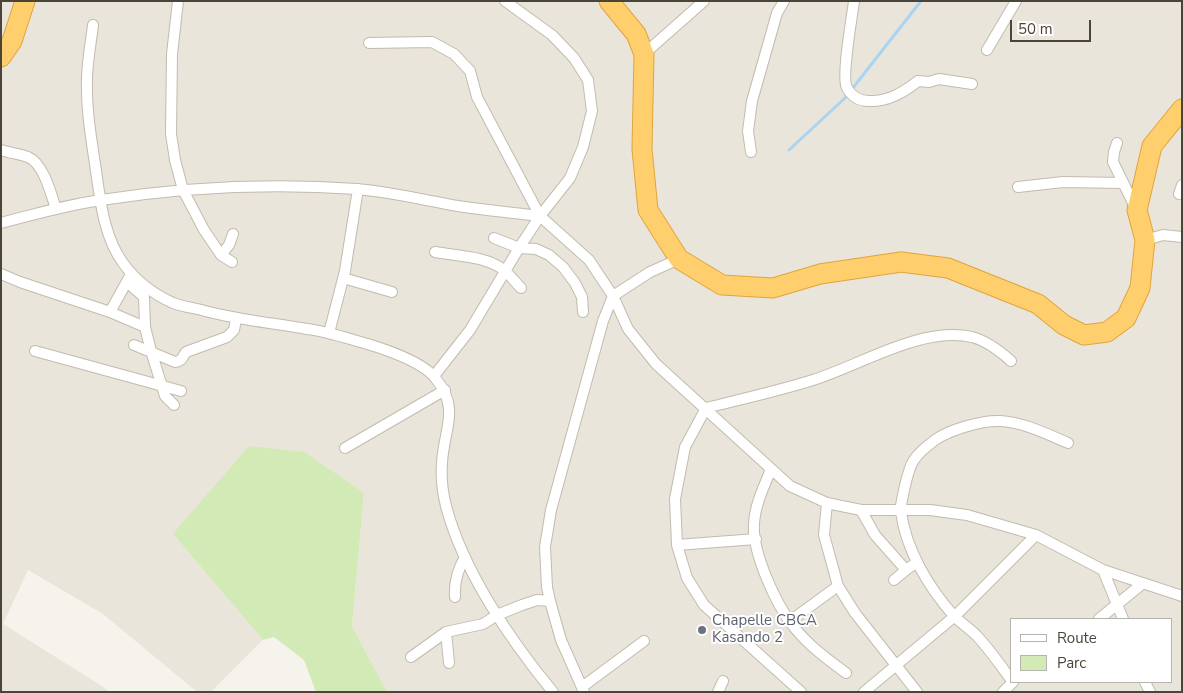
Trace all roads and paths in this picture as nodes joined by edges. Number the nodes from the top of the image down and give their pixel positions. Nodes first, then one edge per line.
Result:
1 (26, 1) edge
2 (178, 1) edge
3 (505, 1) edge
4 (609, 1) edge
5 (704, 1) edge
6 (784, 1) edge
7 (854, 1) edge
8 (1016, 1) edge
9 (93, 24) dead end
10 (368, 43) dead end
11 (987, 50) dead end
12 (644, 54) junction
13 (1, 57) edge
14 (972, 84) dead end
15 (1182, 109) edge
16 (1117, 143) dead end
17 (1, 150) edge
18 (750, 152) dead end
19 (1123, 183) junction
20 (1018, 187) dead end
21 (358, 189) junction
22 (183, 190) junction
23 (101, 200) junction
24 (56, 209) junction
25 (1137, 210) junction
26 (540, 216) junction
27 (1, 223) edge
28 (233, 234) dead end
29 (1182, 237) edge
30 (494, 238) dead end
31 (1146, 240) junction
32 (519, 248) junction
33 (435, 252) dead end
34 (221, 255) junction
35 (679, 258) junction
36 (232, 262) dead end
37 (506, 271) junction
38 (1, 274) edge
39 (129, 278) junction
40 (343, 278) junction
41 (520, 288) dead end
42 (392, 292) dead end
43 (613, 296) junction
44 (110, 312) junction
45 (583, 312) dead end
46 (236, 319) junction
47 (145, 327) junction
48 (329, 333) junction
49 (134, 345) dead end
50 (35, 351) dead end
51 (151, 351) junction
52 (1011, 361) dead end
53 (434, 376) junction
54 (162, 386) junction
55 (445, 390) junction
56 (181, 391) dead end
57 (174, 405) dead end
58 (706, 408) junction
59 (1068, 443) dead end
60 (345, 448) dead end
61 (771, 469) junction
62 (827, 503) junction
63 (861, 510) junction
64 (900, 511) junction
65 (1036, 535) junction
66 (756, 539) junction
67 (677, 545) junction
68 (465, 556) junction
69 (917, 562) junction
70 (906, 570) junction
71 (1103, 570) junction
72 (894, 580) dead end
73 (1142, 584) junction
74 (838, 586) junction
75 (1182, 596) edge
76 (455, 597) dead end
77 (550, 601) junction
78 (1118, 606) junction
79 (497, 615) junction
80 (955, 616) junction
81 (1100, 618) edge
82 (1123, 618) edge
83 (790, 621) junction
84 (446, 632) junction
85 (644, 641) dead end
86 (411, 657) dead end
87 (449, 663) dead end
88 (895, 665) junction
89 (846, 673) dead end
90 (1010, 679) edge
91 (723, 681) dead end
92 (1011, 683) edge
93 (583, 690) edge
94 (553, 692) edge
95 (718, 692) edge
96 (801, 692) edge
97 (864, 692) edge
98 (917, 692) edge
99 (1002, 692) edge

1 - 13 highway
2 - 22 street
3 - 26 street
4 - 12 highway
5 - 12 street
6 - 18 street
7 - 14 street
8 - 11 street
9 - 23 street
10 - 26 street
12 - 35 highway
15 - 25 highway
16 - 19 street
17 - 24 street
19 - 20 street
19 - 25 street
21 - 22 street
21 - 26 street
21 - 40 street
22 - 23 street
22 - 34 street
23 - 24 street
23 - 39 street
24 - 27 street
25 - 31 highway
26 - 32 street
26 - 43 street
28 - 34 street
29 - 31 street
30 - 32 street
31 - 35 highway
32 - 37 street
32 - 45 street
33 - 37 street
34 - 36 street
35 - 43 street
37 - 41 street
37 - 53 street
38 - 44 street
39 - 44 street
39 - 46 street
39 - 47 street
40 - 42 street
40 - 48 street
43 - 58 street
43 - 77 street
44 - 47 street
46 - 48 street
46 - 51 street
47 - 51 street
48 - 53 street
49 - 51 street
50 - 54 street
51 - 54 street
52 - 58 street
53 - 55 street
54 - 56 street
54 - 57 street
55 - 60 street
55 - 68 street
58 - 61 street
58 - 67 street
59 - 64 street
61 - 62 street
61 - 66 street
62 - 63 street
62 - 74 street
63 - 64 street
63 - 70 street
64 - 65 street
64 - 69 street
65 - 71 street
65 - 80 street
66 - 67 street
66 - 83 street
67 - 96 street
68 - 76 street
68 - 79 street
69 - 70 street
69 - 80 street
70 - 72 street
71 - 73 street
71 - 78 street
73 - 75 street
73 - 78 street
74 - 83 street
74 - 88 street
77 - 79 street
77 - 93 street
78 - 81 street
78 - 82 street
79 - 84 street
79 - 94 street
80 - 88 street
80 - 90 street
83 - 89 street
84 - 86 street
84 - 87 street
85 - 93 street
88 - 97 street
88 - 98 street
91 - 95 street
92 - 99 street

